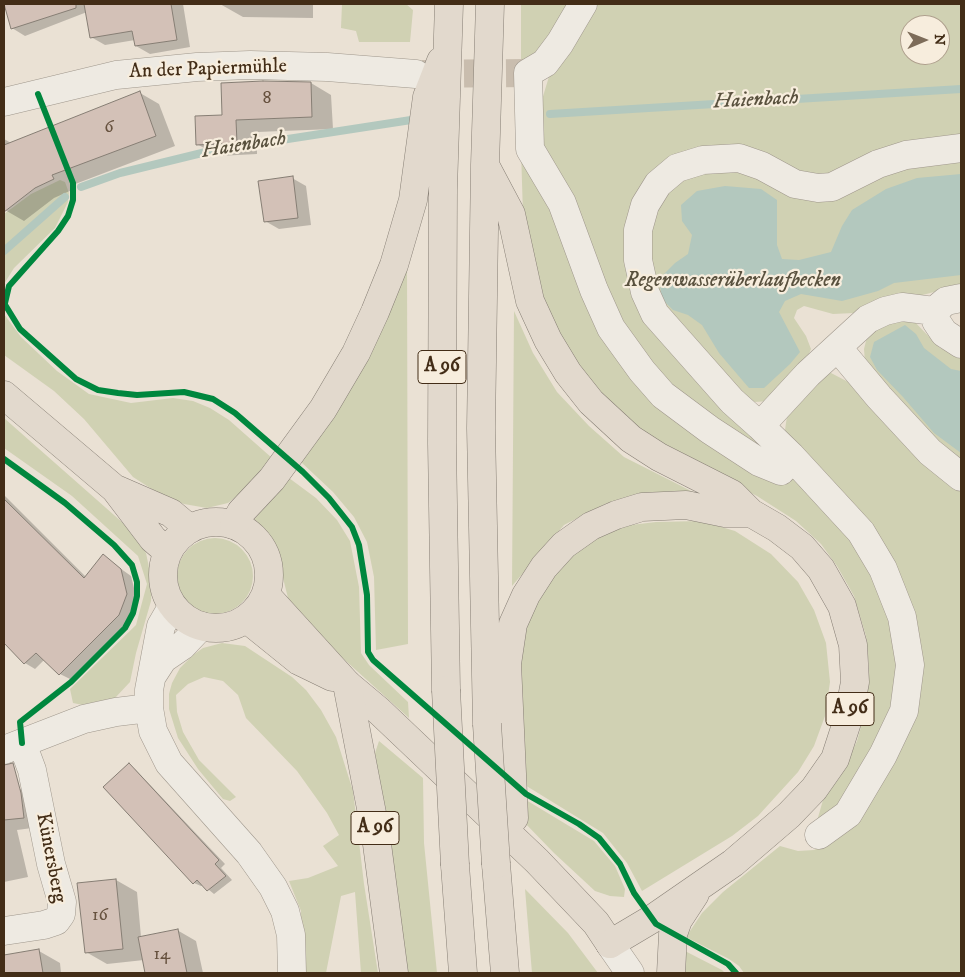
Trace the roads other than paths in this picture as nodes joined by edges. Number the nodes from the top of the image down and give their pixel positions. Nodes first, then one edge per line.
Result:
1 (449, 4) edge
2 (490, 4) edge
3 (583, 4) edge
4 (448, 44) junction
5 (416, 74) tunnel mouth
6 (4, 102) edge
7 (961, 148) edge
8 (485, 165) junction
9 (961, 298) edge
10 (934, 311) junction
11 (961, 344) edge
12 (838, 348) junction
13 (4, 395) edge
14 (760, 426) junction
15 (791, 456) junction
16 (961, 477) edge
17 (115, 489) junction
18 (750, 513) junction
19 (234, 525) junction
20 (190, 529) junction
21 (168, 552) junction
22 (266, 595) junction
23 (172, 607) junction
24 (247, 619) junction
25 (201, 626) junction
26 (152, 676) junction
27 (347, 684) junction
28 (149, 708) junction
29 (13, 746) edge
30 (819, 835) dead end
31 (496, 864) junction
32 (700, 886) junction
33 (4, 931) edge
34 (610, 944) junction
35 (292, 973) edge
36 (394, 973) edge
37 (462, 973) edge
38 (505, 973) edge
39 (630, 973) edge
40 (672, 973) edge

1 - 4 main road, A 96
2 - 8 main road, A 96
3 - 15 street
4 - 19 main road
4 - 37 main road, A 96, bridge
5 - 6 street, An der Papiermühle
7 - 14 street
8 - 18 main road, A 96
8 - 31 main road, A 96, bridge
9 - 10 street
10 - 11 street
10 - 12 street
12 - 14 street
12 - 16 street
13 - 17 main road
14 - 15 street
15 - 30 street
17 - 20 main road
17 - 21 main road
18 - 31 main road
18 - 32 main road, A 96
19 - 20 main road
19 - 22 main road
20 - 21 main road
21 - 23 main road
22 - 24 main road
22 - 27 main road
23 - 25 main road
23 - 26 street
24 - 25 main road
24 - 27 main road
25 - 26 street
26 - 28 street
27 - 34 main road
27 - 36 main road, A 96
28 - 29 street
28 - 35 street
29 - 33 street, Künersberg
31 - 38 main road, A 96
32 - 34 main road, A 96
32 - 40 main road, A 96
34 - 39 street

